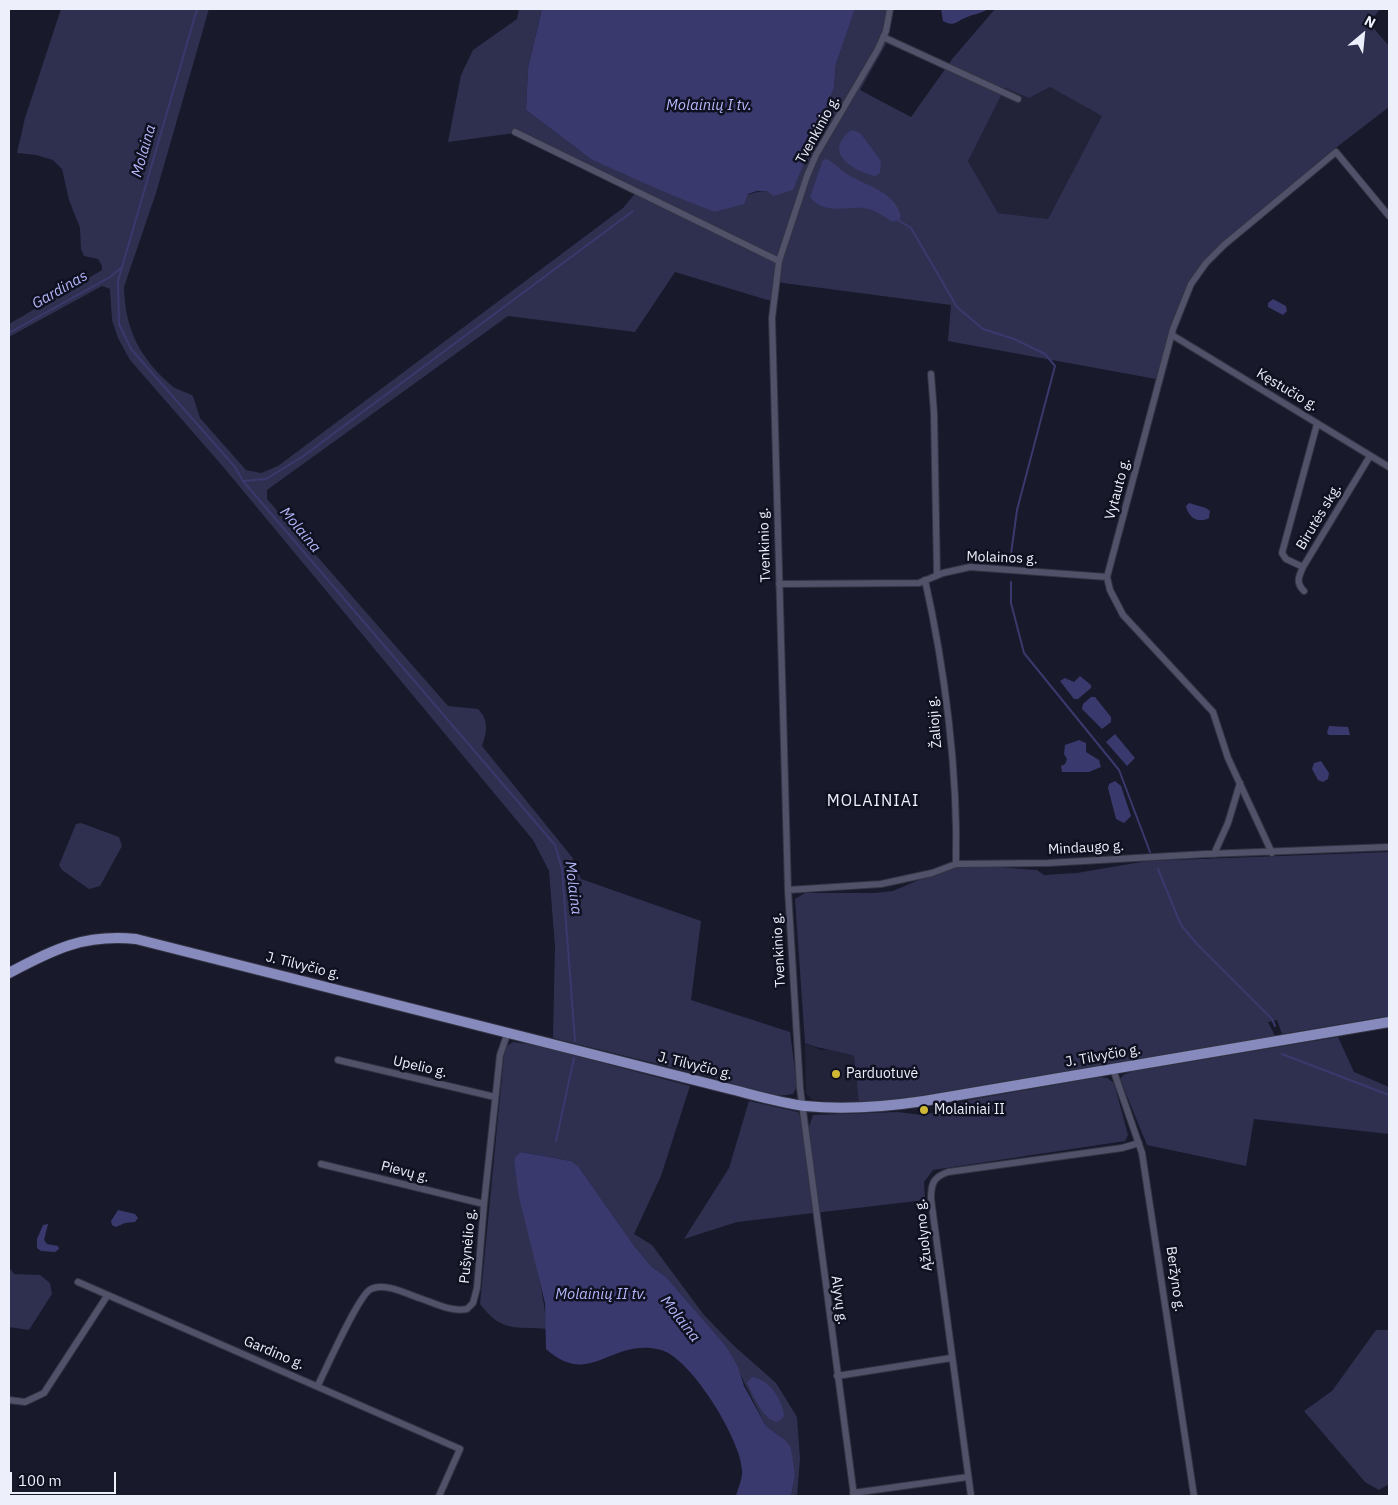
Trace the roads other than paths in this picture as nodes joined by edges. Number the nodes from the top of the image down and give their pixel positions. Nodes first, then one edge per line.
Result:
1 (890, 9) edge
2 (883, 37) junction
3 (1018, 99) dead end
4 (515, 132) dead end
5 (1389, 216) edge
6 (779, 261) junction
7 (1172, 334) junction
8 (930, 374) dead end
9 (1317, 424) junction
10 (1370, 456) junction
11 (1389, 467) edge
12 (1303, 567) junction
13 (936, 575) junction
14 (1107, 577) junction
15 (925, 580) junction
16 (779, 584) junction
17 (1304, 591) dead end
18 (1240, 783) junction
19 (1389, 847) edge
20 (1272, 852) junction
21 (1214, 854) junction
22 (956, 864) junction
23 (788, 890) junction
24 (9, 972) edge
25 (1389, 1022) edge
26 (508, 1032) junction
27 (338, 1060) dead end
28 (1113, 1069) junction
29 (495, 1098) junction
30 (804, 1106) junction
31 (1139, 1143) junction
32 (321, 1164) dead end
33 (484, 1204) junction
34 (78, 1282) dead end
35 (107, 1296) junction
36 (951, 1358) junction
37 (837, 1376) junction
38 (318, 1385) junction
39 (9, 1400) edge
40 (968, 1477) junction
41 (854, 1494) edge
42 (439, 1496) edge
43 (971, 1496) edge
44 (1194, 1496) edge

1 - 2 street, Tvenkinio g.
2 - 3 street
2 - 6 street, Tvenkinio g.
4 - 6 street
5 - 7 street, Vytauto g.
6 - 16 street, Tvenkinio g.
7 - 9 street, Kęstučio g.
7 - 14 street, Vytauto g.
8 - 13 street
9 - 10 street, Kęstučio g.
9 - 12 street
10 - 11 street, Kęstučio g.
10 - 12 street, Birutės skg.
12 - 17 street, Birutės skg.
13 - 14 street, Molainos g.
13 - 15 street, Molainos g.
14 - 18 street
15 - 16 street, Molainos g.
15 - 22 street, Žalioji g.
16 - 23 street, Tvenkinio g.
18 - 20 street
18 - 21 street
19 - 20 street, Mindaugo g.
20 - 21 street, Mindaugo g.
21 - 22 street, Mindaugo g.
22 - 23 street, Mindaugo g.
23 - 30 street, Tvenkinio g.
24 - 26 main road, J. Tilvyčio g.
25 - 28 main road, J. Tilvyčio g.
26 - 29 street, Pušynėlio g.
26 - 30 main road, J. Tilvyčio g.
27 - 29 street, Upelio g.
28 - 30 main road, J. Tilvyčio g.
28 - 31 street, Beržyno g.
29 - 33 street, Pušynėlio g.
30 - 37 street, Alyvų g.
31 - 36 street, Ąžuolyno g.
31 - 44 street, Beržyno g.
32 - 33 street, Pievų g.
33 - 38 street, Pušynėlio g.
34 - 35 street, Gardino g.
35 - 38 street, Gardino g.
35 - 39 street
36 - 37 street
36 - 40 street, Ąžuolyno g.
37 - 41 street, Alyvų g.
38 - 42 street, Gardino g.
40 - 41 street
40 - 43 street, Ąžuolyno g.

